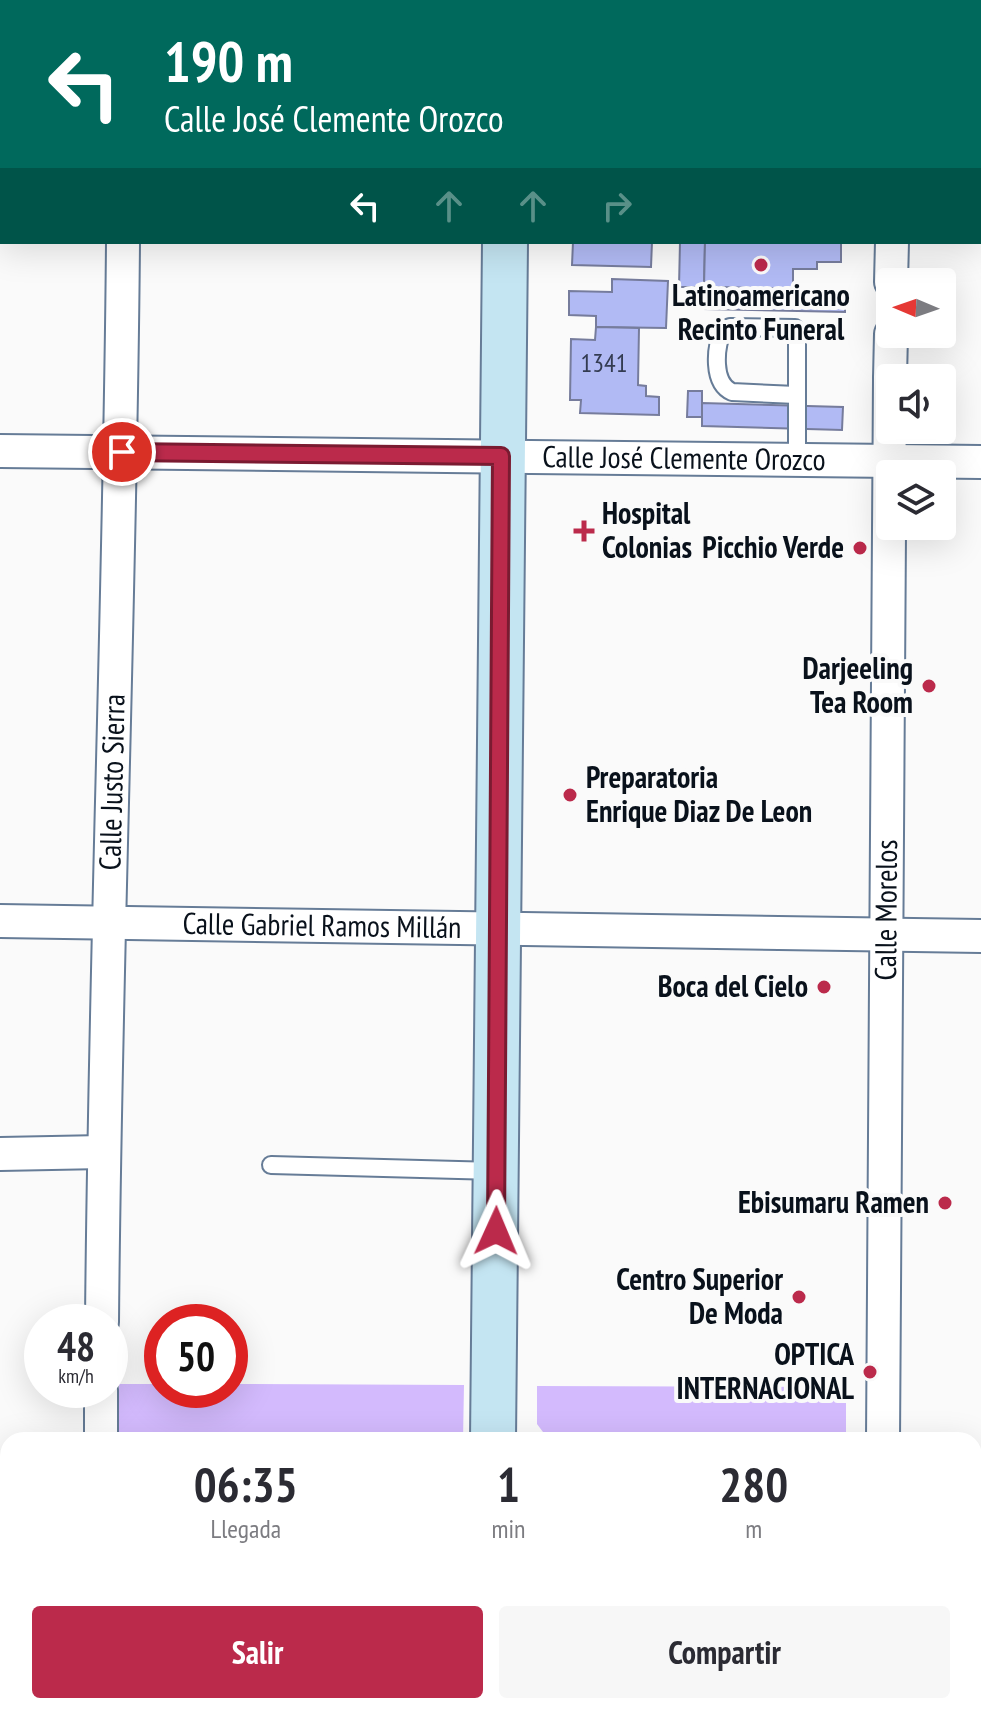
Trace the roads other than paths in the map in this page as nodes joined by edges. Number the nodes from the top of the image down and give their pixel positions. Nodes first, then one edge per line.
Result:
1 (123, 244) edge
2 (505, 244) edge
3 (892, 244) edge
4 (891, 268) edge
5 (796, 395) junction
6 (0, 451) edge
7 (122, 452) junction
8 (501, 456) junction
9 (797, 460) junction
10 (876, 461) edge
11 (956, 462) edge
12 (981, 462) edge
13 (888, 540) edge
14 (0, 921) edge
15 (109, 923) junction
16 (498, 929) junction
17 (886, 935) junction
18 (981, 936) edge
19 (103, 1152) junction
20 (0, 1154) edge
21 (271, 1165) dead end
22 (497, 1171) junction
23 (102, 1304) edge
24 (101, 1408) edge
25 (101, 1432) edge
26 (493, 1432) edge
27 (883, 1432) edge

1 - 7 street, Calle Justo Sierra
2 - 8 main road
3 - 4 street
5 - 5 lane
5 - 9 lane
6 - 7 street, Calle José Clemente Orozco
7 - 8 street, Calle José Clemente Orozco
7 - 15 street, Calle Justo Sierra
8 - 9 street, Calle José Clemente Orozco
8 - 16 main road
9 - 10 street, Calle José Clemente Orozco
11 - 12 street, Calle José Clemente Orozco
13 - 17 street, Calle Morelos
14 - 15 street, Calle Gabriel Ramos Millán
15 - 16 street, Calle Gabriel Ramos Millán
15 - 19 street, Calle Justo Sierra
16 - 17 street, Calle Gabriel Ramos Millán
16 - 22 main road
17 - 18 street, Calle Gabriel Ramos Millán
17 - 27 street, Calle Morelos
19 - 20 street
19 - 23 street, Calle Justo Sierra
21 - 22 lane
22 - 26 main road
24 - 25 street

